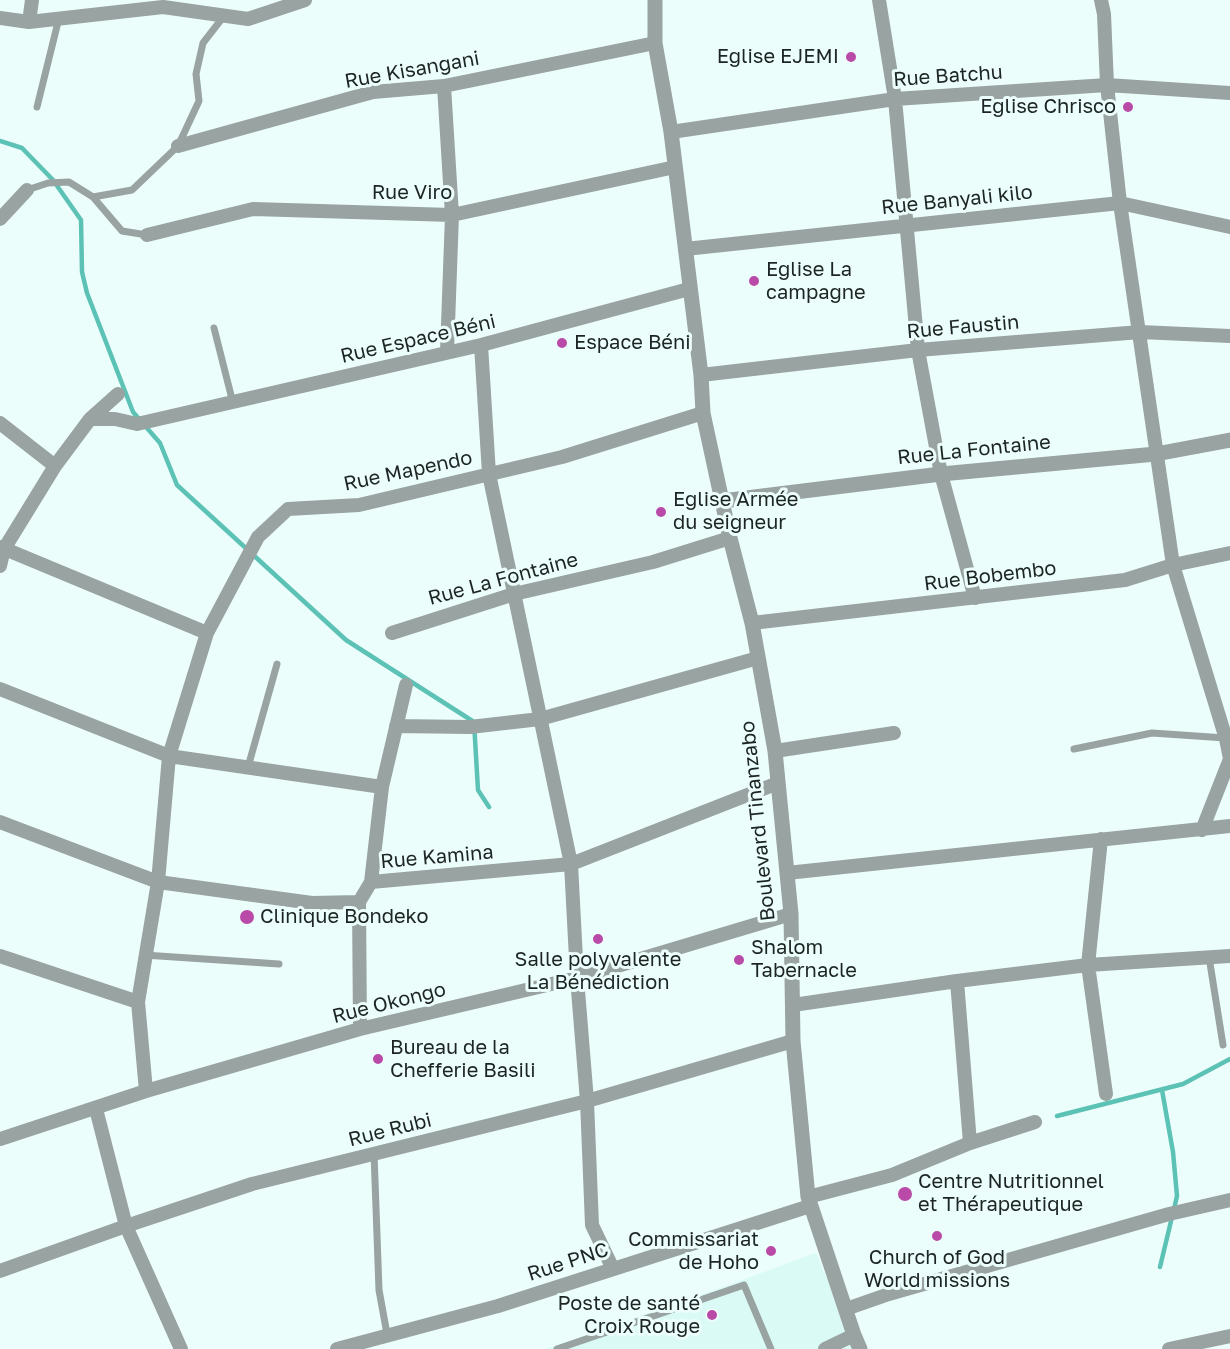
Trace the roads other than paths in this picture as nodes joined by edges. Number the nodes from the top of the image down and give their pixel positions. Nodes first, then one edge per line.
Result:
1 (32, 0) edge
2 (305, 0) edge
3 (655, 0) edge
4 (879, 0) edge
5 (1101, 0) edge
6 (224, 16) junction
7 (0, 18) edge
8 (59, 18) junction
9 (29, 22) junction
10 (655, 43) junction
11 (1107, 85) junction
12 (444, 86) junction
13 (1230, 93) edge
14 (895, 99) junction
15 (37, 107) dead end
16 (671, 132) junction
17 (178, 146) junction
18 (675, 167) junction
19 (27, 190) joint
20 (93, 197) junction
21 (1120, 203) junction
22 (452, 214) junction
23 (0, 219) edge
24 (906, 224) junction
25 (1230, 227) edge
26 (147, 235) joint
27 (685, 249) junction
28 (689, 289) junction
29 (214, 328) dead end
30 (1140, 332) junction
31 (1230, 336) edge
32 (481, 345) junction
33 (918, 350) junction
34 (447, 352) junction
35 (701, 375) junction
36 (118, 394) dead end
37 (233, 403) junction
38 (704, 413) junction
39 (90, 420) junction
40 (0, 423) edge
41 (1230, 440) edge
42 (1156, 454) junction
43 (55, 466) junction
44 (489, 474) junction
45 (941, 474) junction
46 (722, 501) junction
47 (730, 538) junction
48 (2, 548) edge
49 (1230, 553) edge
50 (1173, 565) junction
51 (0, 566) edge
52 (514, 594) junction
53 (975, 598) junction
54 (752, 623) junction
55 (207, 633) junction
56 (392, 633) dead end
57 (758, 658) junction
58 (277, 664) dead end
59 (406, 685) dead end
60 (0, 689) edge
61 (540, 719) junction
62 (396, 726) junction
63 (894, 733) dead end
64 (1226, 739) junction
65 (1074, 749) dead end
66 (775, 751) junction
67 (169, 756) junction
68 (248, 767) junction
69 (778, 783) junction
70 (382, 787) junction
71 (0, 822) edge
72 (1230, 826) edge
73 (1202, 830) junction
74 (1101, 839) junction
75 (571, 864) junction
76 (787, 873) junction
77 (158, 882) junction
78 (371, 882) junction
79 (359, 902) junction
80 (791, 914) junction
81 (144, 955) junction
82 (0, 956) edge
83 (1230, 956) edge
84 (1209, 957) junction
85 (279, 964) dead end
86 (1088, 965) junction
87 (577, 978) junction
88 (957, 981) junction
89 (138, 1002) junction
90 (794, 1005) junction
91 (360, 1029) junction
92 (793, 1041) junction
93 (1223, 1045) dead end
94 (146, 1091) junction
95 (1106, 1094) dead end
96 (587, 1101) junction
97 (96, 1109) junction
98 (1035, 1122) dead end
99 (0, 1139) edge
100 (970, 1143) junction
101 (374, 1153) junction
102 (1230, 1200) edge
103 (809, 1201) junction
104 (126, 1226) junction
105 (613, 1269) junction
106 (0, 1271) edge
107 (846, 1309) junction
108 (387, 1334) junction
109 (1230, 1336) edge
110 (857, 1342) edge
111 (1215, 1344) edge
112 (182, 1349) edge
113 (337, 1349) edge
114 (557, 1349) edge
115 (771, 1349) edge
116 (825, 1349) edge
117 (1169, 1349) edge

1 - 9 street
2 - 6 street
3 - 10 street, Boulevard Tinanzabo
4 - 14 street
5 - 11 street
6 - 8 street
6 - 17 lane
7 - 9 street
8 - 9 street
8 - 15 lane
10 - 12 street, Rue Kisangani
10 - 16 street, Boulevard Tinanzabo
11 - 13 street, Rue Batchu
11 - 14 street, Rue Batchu
11 - 21 street
12 - 17 street, Rue Kisangani
12 - 22 street
14 - 16 street, Rue Batchu
14 - 24 street
16 - 18 street, Boulevard Tinanzabo
17 - 20 lane
18 - 22 street, Rue Viro
18 - 27 street, Boulevard Tinanzabo
19 - 20 lane
19 - 23 street
20 - 26 lane
21 - 24 street, Rue Banyali kilo
21 - 25 street, Rue Banyali kilo
21 - 30 street
22 - 26 street, Rue Viro
22 - 34 street
24 - 27 street, Rue Banyali kilo
24 - 33 street
27 - 28 street, Boulevard Tinanzabo
28 - 32 street, Rue Espace Béni
28 - 35 street, Boulevard Tinanzabo
29 - 37 lane
30 - 31 street, Rue Faustin
30 - 33 street, Rue Faustin
30 - 42 street
32 - 34 street, Rue Espace Béni
32 - 44 street
33 - 35 street, Rue Faustin
33 - 45 street
34 - 37 street, Rue Espace Béni
35 - 38 street, Boulevard Tinanzabo
36 - 39 street
37 - 39 street, Rue Espace Béni
38 - 44 street, Rue Mapendo
38 - 46 street, Boulevard Tinanzabo
39 - 43 street
40 - 43 street
41 - 42 street, Rue La Fontaine
42 - 45 street, Rue La Fontaine
42 - 50 street
43 - 48 street
44 - 52 street
44 - 55 street, Rue Mapendo
45 - 46 street, Rue La Fontaine
45 - 53 street
46 - 47 street, Boulevard Tinanzabo
47 - 52 street, Rue La Fontaine
47 - 54 street, Boulevard Tinanzabo
48 - 51 street
48 - 55 street
49 - 50 street, Rue Bobembo
50 - 53 street, Rue Bobembo
50 - 64 street
52 - 56 street, Rue La Fontaine
52 - 61 street
53 - 54 street, Rue Bobembo
54 - 57 street, Boulevard Tinanzabo
55 - 67 street, Rue Mapendo
57 - 61 street
57 - 66 street, Boulevard Tinanzabo
58 - 68 lane
59 - 62 street
60 - 67 street
61 - 62 street
61 - 75 street
62 - 70 street
63 - 66 street
64 - 65 lane
64 - 73 street
66 - 69 street, Boulevard Tinanzabo
67 - 68 street
67 - 77 street, Rue Mapendo
68 - 70 street
69 - 75 street, Rue Kamina
69 - 76 street, Boulevard Tinanzabo
70 - 78 street
71 - 77 street
72 - 73 street
73 - 74 street
74 - 76 street
74 - 86 street
75 - 78 street, Rue Kamina
75 - 87 street
76 - 80 street, Boulevard Tinanzabo
77 - 79 street
77 - 81 street, Rue Mapendo
78 - 79 street, Rue Kamina
79 - 91 street
80 - 87 street, Rue Okongo
80 - 90 street, Boulevard Tinanzabo
81 - 85 lane
81 - 89 street, Rue Mapendo
82 - 89 street
83 - 84 street
84 - 86 street
84 - 93 lane
86 - 88 street
86 - 95 street
87 - 91 street, Rue Okongo
87 - 96 street
88 - 90 street
88 - 100 street
89 - 94 street, Rue Mapendo
90 - 92 street, Boulevard Tinanzabo
91 - 94 street, Rue Okongo
92 - 96 street, Rue Rubi
92 - 103 street, Boulevard Tinanzabo
94 - 97 street, Rue Okongo
96 - 101 street, Rue Rubi
96 - 105 street
97 - 99 street, Rue Okongo
97 - 104 street
98 - 100 street, Rue PNC
100 - 103 street, Rue PNC
101 - 104 street, Rue Rubi
101 - 108 lane
102 - 107 street
103 - 105 street, Rue PNC
103 - 107 street, Boulevard Tinanzabo
104 - 106 street, Rue Rubi
104 - 112 street
105 - 108 street, Rue PNC
107 - 110 street, Boulevard Tinanzabo
108 - 113 street, Rue PNC
109 - 111 street
110 - 116 street
111 - 117 street
114 - 115 lane

